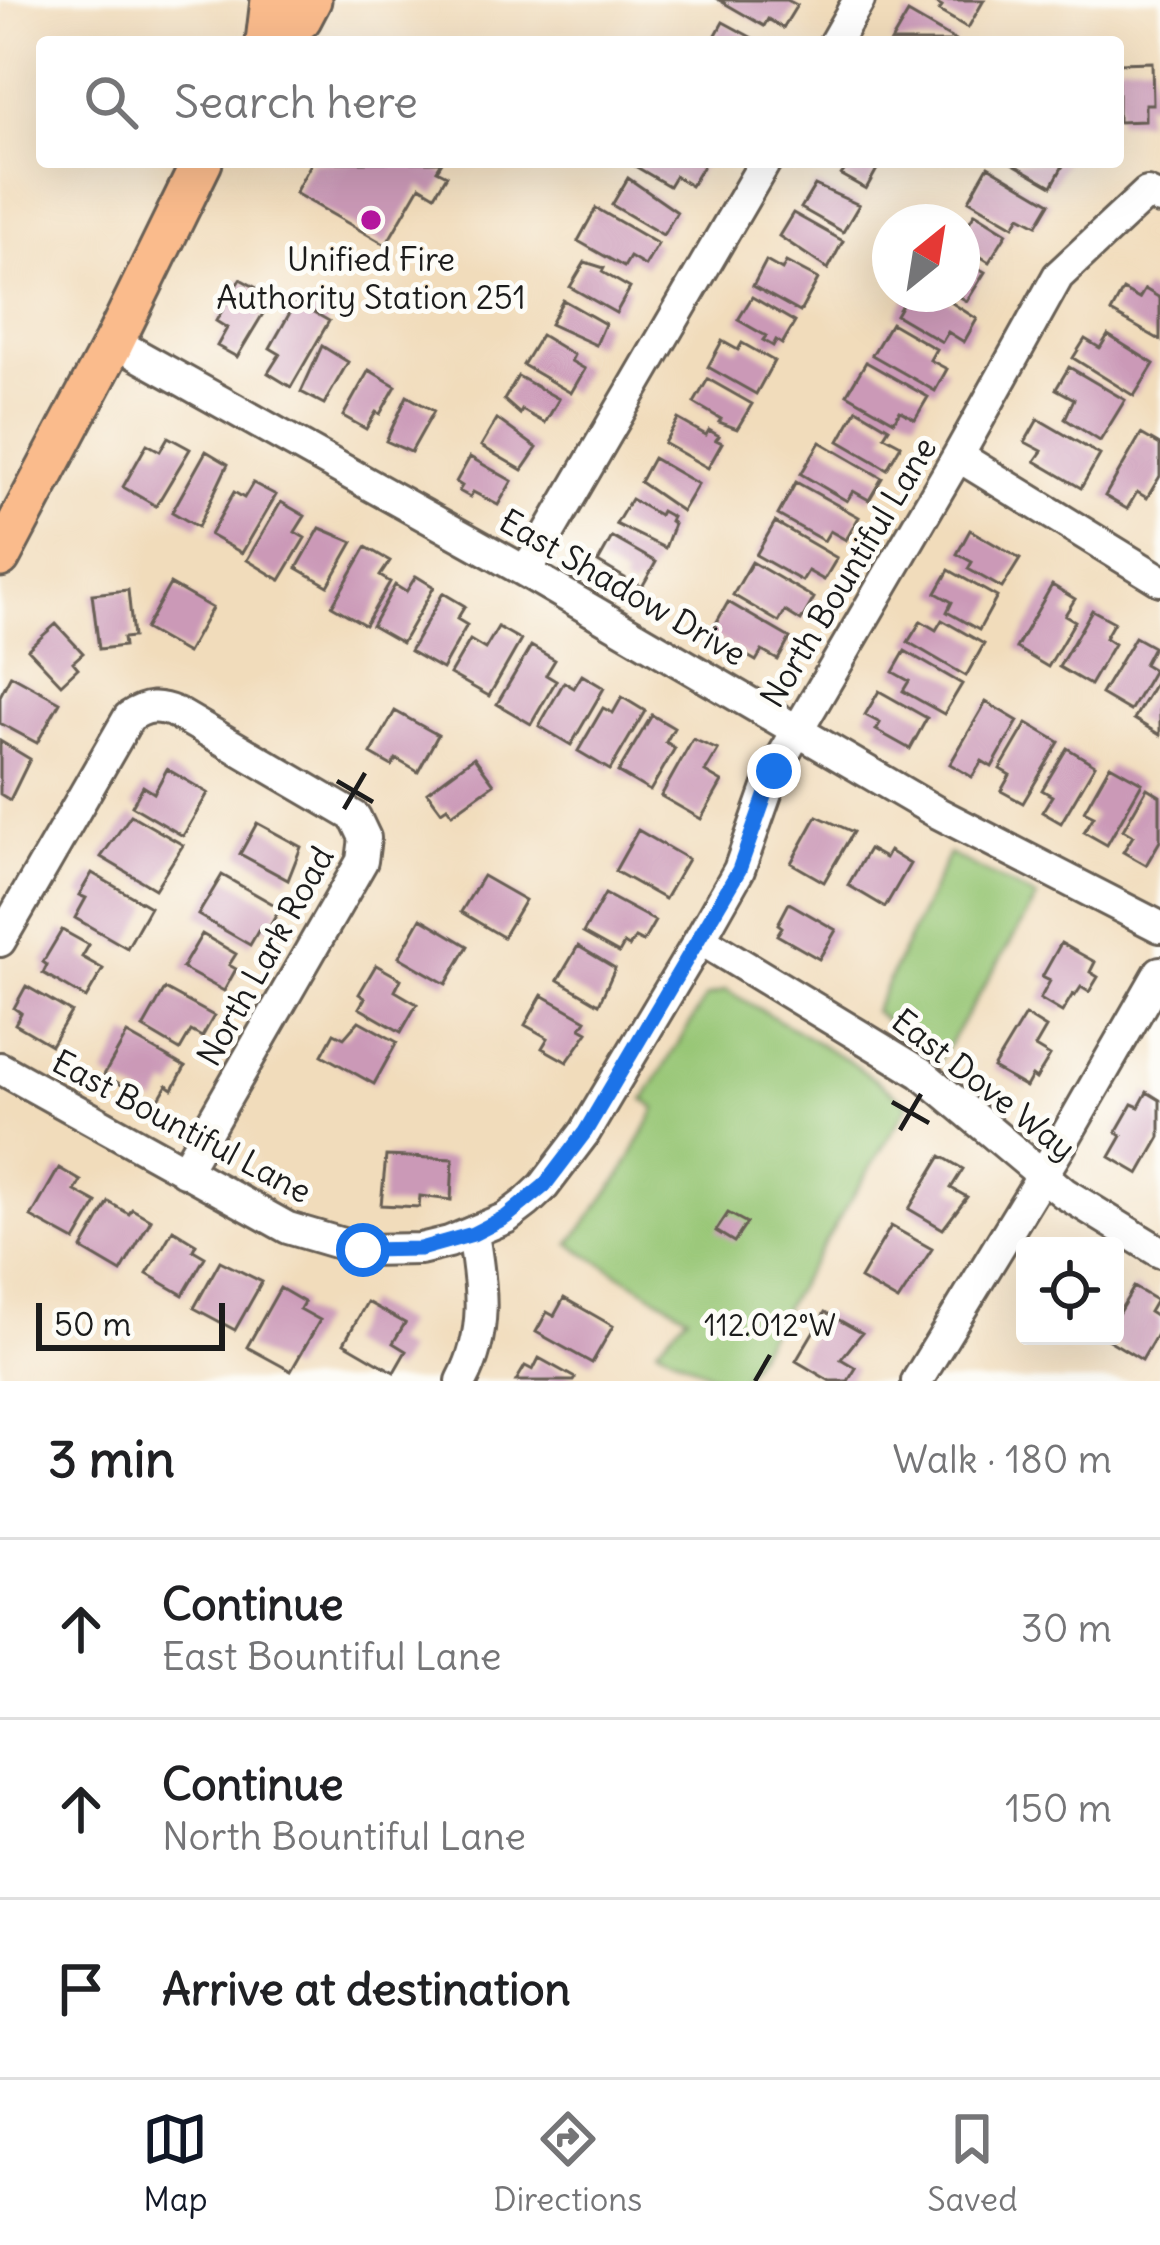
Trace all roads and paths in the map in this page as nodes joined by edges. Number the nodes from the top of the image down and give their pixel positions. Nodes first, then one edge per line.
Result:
1 (271, 0) edge
2 (311, 0) edge
3 (859, 0) edge
4 (268, 36) edge
5 (277, 36) edge
6 (838, 36) edge
7 (199, 168) edge
8 (762, 168) edge
9 (1154, 196) edge
10 (114, 342) junction
11 (958, 457) junction
12 (0, 557) edge
13 (526, 572) junction
14 (1160, 580) edge
15 (796, 729) junction
16 (1160, 927) edge
17 (700, 939) junction
18 (0, 940) edge
19 (1160, 971) edge
20 (0, 1067) edge
21 (184, 1171) junction
22 (1042, 1175) junction
23 (473, 1234) junction
24 (1160, 1252) edge
25 (462, 1381) edge
26 (917, 1381) edge

1 - 4 main road
2 - 5 main road
3 - 6 street
7 - 10 main road
8 - 13 street
9 - 11 street, North Bountiful Lane
10 - 12 main road
10 - 13 street, East Shadow Drive
11 - 14 street
11 - 15 street, North Bountiful Lane
13 - 15 street, East Shadow Drive
15 - 16 street, East Shadow Drive
15 - 17 street, North Bountiful Lane
17 - 22 street, East Dove Way
17 - 23 street, North Bountiful Lane
18 - 21 street, North Lark Road
19 - 22 street
20 - 21 street, East Bountiful Lane
21 - 23 street, East Bountiful Lane
22 - 24 street, East Dove Way
22 - 26 street
23 - 25 street

